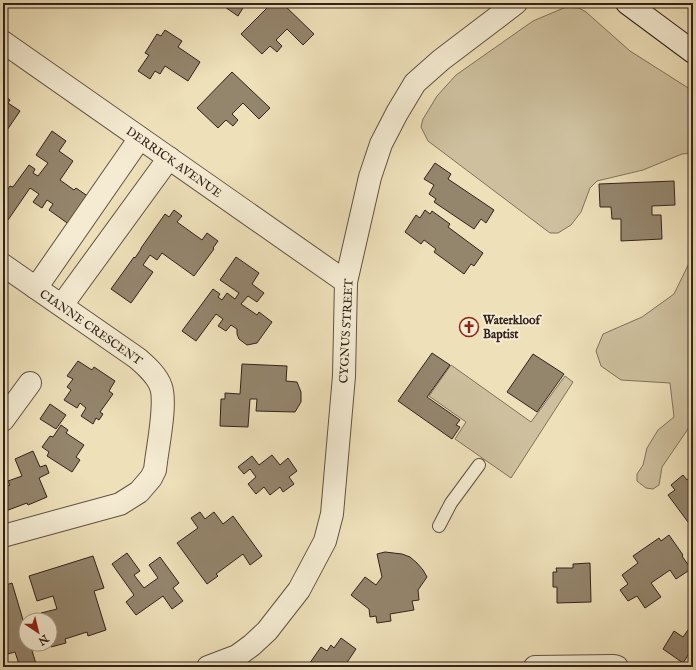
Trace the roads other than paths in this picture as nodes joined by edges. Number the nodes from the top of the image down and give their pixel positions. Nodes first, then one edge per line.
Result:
1 (516, 3) edge
2 (627, 3) edge
3 (3, 42) edge
4 (693, 52) edge
5 (140, 138) junction
6 (169, 158) junction
7 (3, 265) edge
8 (346, 282) junction
9 (36, 288) junction
10 (62, 305) junction
11 (30, 383) dead end
12 (3, 420) edge
13 (479, 465) dead end
14 (438, 526) dead end
15 (3, 536) edge
16 (208, 667) edge
17 (546, 667) edge
18 (617, 667) edge

1 - 8 street, CYGNUS STREET
2 - 4 street
3 - 5 street, DERRICK AVENUE
5 - 6 street, DERRICK AVENUE
5 - 9 street
6 - 8 street, DERRICK AVENUE
6 - 10 street
7 - 9 street, CIANNE CRESCENT
8 - 16 street, CYGNUS STREET
9 - 10 street, CIANNE CRESCENT
10 - 15 street, CIANNE CRESCENT
11 - 12 street
13 - 14 lane
17 - 18 street

